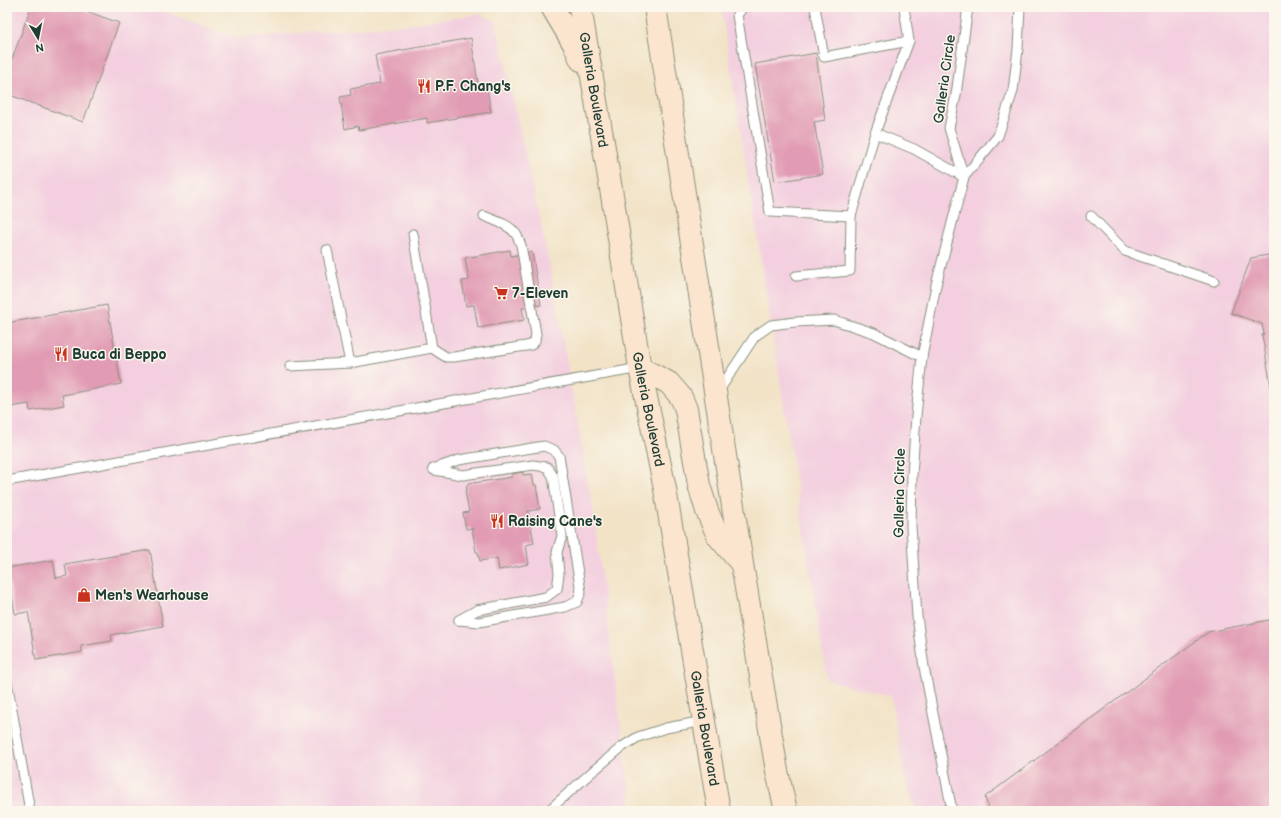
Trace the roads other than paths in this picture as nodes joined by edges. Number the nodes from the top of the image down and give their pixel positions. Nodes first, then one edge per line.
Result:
1 (552, 7) edge
2 (580, 7) edge
3 (654, 7) edge
4 (743, 7) edge
5 (815, 7) edge
6 (904, 7) edge
7 (968, 7) edge
8 (1020, 7) edge
9 (909, 41) junction
10 (595, 100) junction
11 (875, 133) junction
12 (964, 177) junction
13 (484, 216) dead end
14 (851, 216) junction
15 (1091, 216) dead end
16 (413, 234) dead end
17 (327, 250) dead end
18 (796, 276) dead end
19 (1214, 281) dead end
20 (432, 348) junction
21 (922, 357) junction
22 (350, 363) junction
23 (290, 366) dead end
24 (640, 368) junction
25 (715, 396) junction
26 (433, 469) joint
27 (7, 481) edge
28 (742, 564) junction
29 (7, 682) edge
30 (704, 721) junction
31 (30, 811) edge
32 (548, 811) edge
33 (719, 811) edge
34 (786, 811) edge
35 (952, 811) edge

1 - 10 main road
2 - 10 main road, Galleria Boulevard
3 - 25 main road
4 - 14 lane
5 - 9 lane
6 - 9 lane
7 - 12 lane, Galleria Circle
8 - 12 lane, Galleria Circle
9 - 11 lane
10 - 24 main road, Galleria Boulevard
11 - 12 lane
11 - 14 lane
12 - 21 lane, Galleria Circle
13 - 20 lane
14 - 18 lane
15 - 19 lane
16 - 20 lane
17 - 22 lane
20 - 22 lane
21 - 25 lane
21 - 35 lane, Galleria Circle
22 - 23 lane
24 - 27 lane
24 - 28 main road
24 - 30 main road, Galleria Boulevard
25 - 28 main road
26 - 26 lane
28 - 34 main road
29 - 31 lane
30 - 32 lane
30 - 33 main road, Galleria Boulevard

